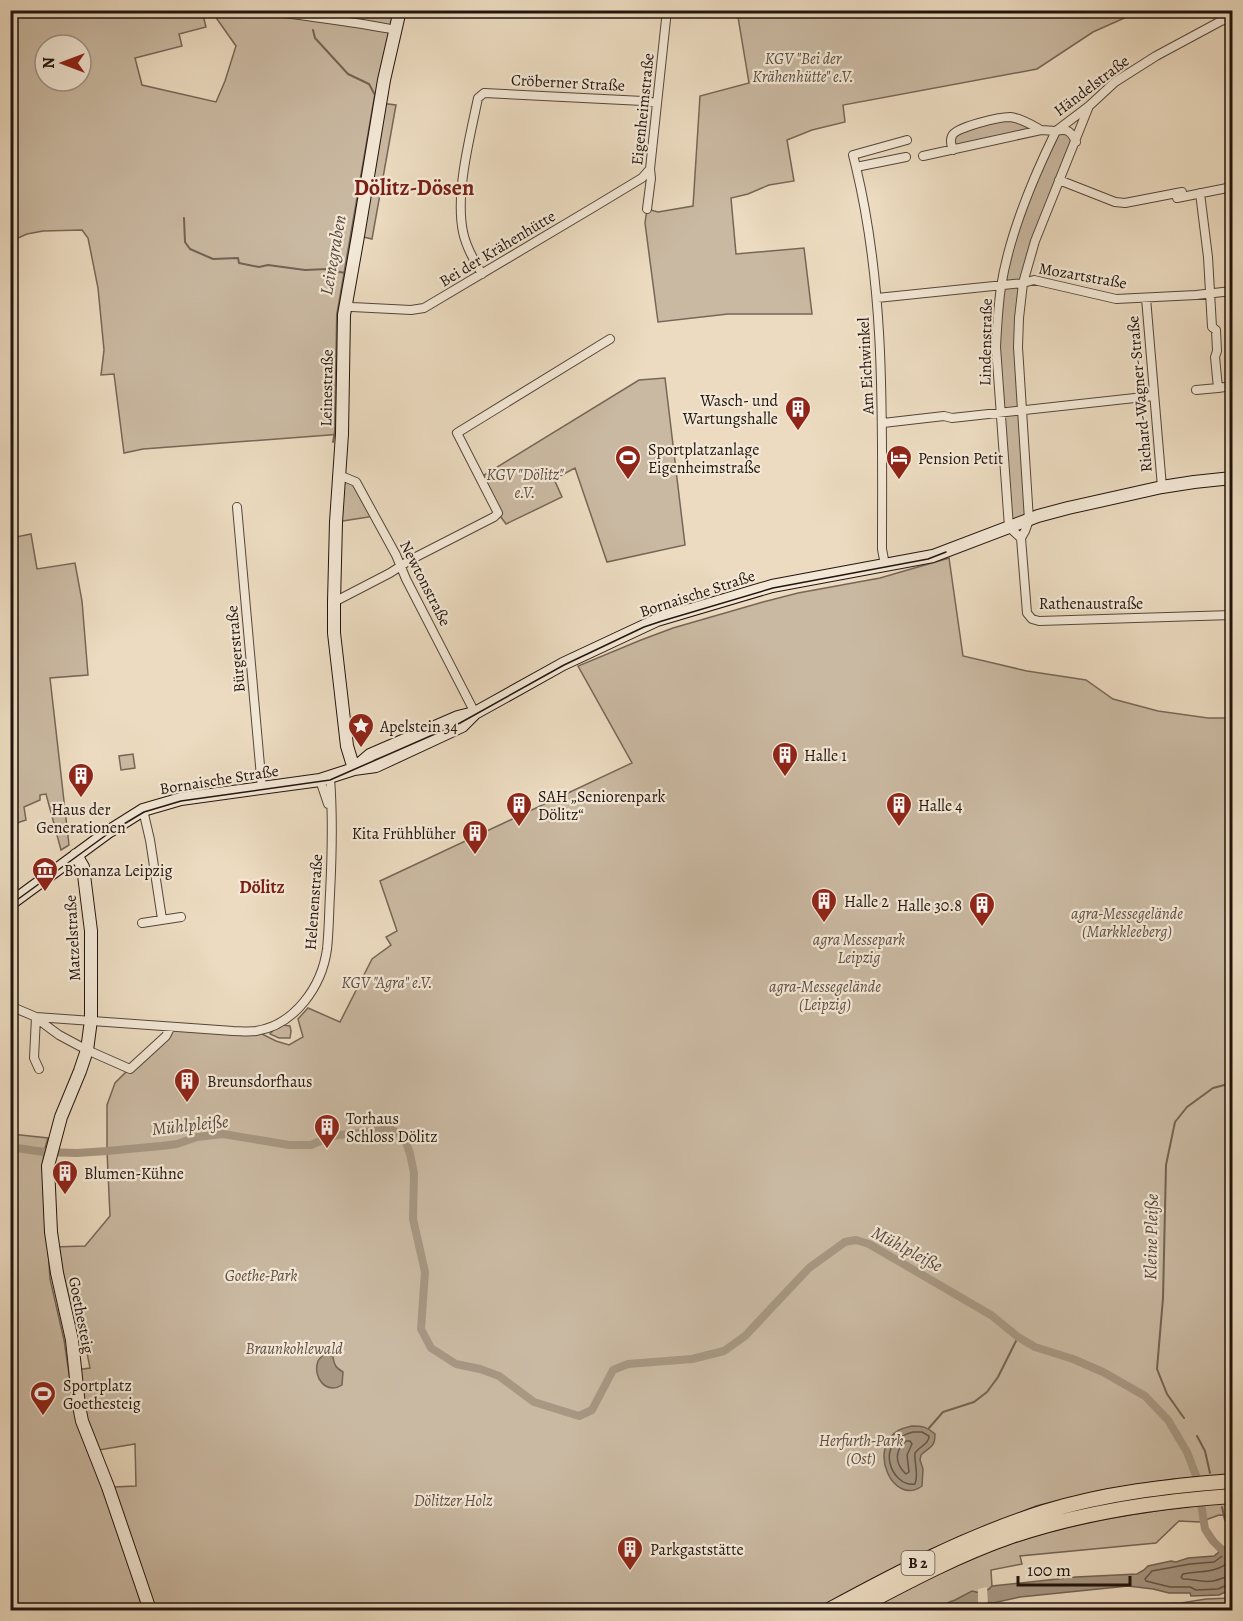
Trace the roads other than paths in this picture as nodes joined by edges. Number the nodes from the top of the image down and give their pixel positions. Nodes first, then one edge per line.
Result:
1 (265, 10) edge
2 (400, 10) edge
3 (667, 10) edge
4 (1233, 17) edge
5 (396, 30) junction
6 (657, 104) junction
7 (1089, 106) junction
8 (1041, 130) junction
9 (1056, 131) junction
10 (907, 140) dead end
11 (1076, 141) junction
12 (953, 150) junction
13 (923, 156) dead end
14 (906, 157) dead end
15 (856, 167) junction
16 (650, 169) junction
17 (1059, 180) junction
18 (1233, 186) edge
19 (1200, 194) junction
20 (647, 209) dead end
21 (482, 274) junction
22 (1023, 283) junction
23 (1001, 285) junction
24 (1233, 291) edge
25 (1209, 294) junction
26 (877, 298) junction
27 (1146, 298) junction
28 (345, 304) junction
29 (610, 339) dead end
30 (1233, 386) edge
31 (1218, 388) junction
32 (1196, 390) dead end
33 (1154, 396) junction
34 (1021, 411) junction
35 (1001, 413) junction
36 (883, 423) junction
37 (339, 475) junction
38 (1233, 478) edge
39 (1162, 487) junction
40 (237, 507) dead end
41 (1029, 520) junction
42 (1009, 527) junction
43 (1021, 538) junction
44 (885, 565) junction
45 (400, 567) junction
46 (334, 602) junction
47 (1233, 615) edge
48 (476, 713) junction
49 (354, 769) junction
50 (325, 779) junction
51 (262, 788) junction
52 (144, 810) junction
53 (76, 855) junction
54 (10, 904) edge
55 (181, 917) dead end
56 (162, 920) junction
57 (142, 923) dead end
58 (10, 1006) edge
59 (36, 1017) junction
60 (91, 1020) junction
61 (170, 1028) junction
62 (87, 1050) junction
63 (39, 1069) dead end
64 (1233, 1481) edge
65 (1233, 1496) edge
66 (1012, 1530) junction
67 (150, 1611) edge
68 (829, 1611) edge
69 (854, 1611) edge

1 - 5 street
2 - 5 main road, Leinestraße
3 - 6 street, Eigenheimstraße
4 - 7 street, Händelstraße
5 - 28 main road, Leinestraße
6 - 16 street, Eigenheimstraße
6 - 21 street, Cröberner Straße
7 - 9 street, Händelstraße
7 - 11 street, Lindenstraße
8 - 9 street, Händelstraße
8 - 12 street, Händelstraße
8 - 12 street
9 - 11 street
9 - 23 street, Lindenstraße
10 - 15 street
11 - 17 street, Lindenstraße
12 - 13 street, Händelstraße
14 - 15 street
15 - 26 street, Am Eichwinkel
16 - 20 street, Eigenheimstraße
16 - 21 street, Bei der Krähenhütte
17 - 19 street
17 - 22 street, Lindenstraße
18 - 19 street
19 - 25 street
21 - 28 street, Bei der Krähenhütte
22 - 23 street, Mozartstraße
22 - 27 street, Mozartstraße
22 - 34 street, Lindenstraße
23 - 26 street, Mozartstraße
23 - 35 street, Lindenstraße
24 - 25 street, Mozartstraße
25 - 27 street, Mozartstraße
25 - 31 street
26 - 36 street, Am Eichwinkel
27 - 33 street, Richard-Wagner-Straße
28 - 37 main road, Leinestraße
29 - 45 street
30 - 31 street
31 - 32 street
33 - 34 street
33 - 39 street, Richard-Wagner-Straße
34 - 35 street
34 - 41 street, Lindenstraße
35 - 36 street
35 - 42 street, Lindenstraße
36 - 44 street, Am Eichwinkel
37 - 45 street, Newtonstraße
37 - 46 main road, Leinestraße
38 - 39 main road, Bornaische Straße
39 - 41 main road, Bornaische Straße
40 - 51 street, Bürgerstraße
41 - 42 main road, Bornaische Straße
41 - 43 street, Rathenaustraße
42 - 43 street
42 - 44 main road, Bornaische Straße
43 - 47 street, Rathenaustraße
44 - 48 main road, Bornaische Straße
45 - 46 street
45 - 48 street, Newtonstraße
46 - 49 main road, Leinestraße
48 - 49 main road, Bornaische Straße
49 - 50 main road, Bornaische Straße
50 - 51 main road, Bornaische Straße
50 - 61 street, Helenenstraße
51 - 52 main road, Bornaische Straße
52 - 53 main road, Bornaische Straße
52 - 56 street
53 - 54 main road, Bornaische Straße
53 - 60 main road, Matzelstraße
55 - 56 street
56 - 57 street
58 - 59 street
59 - 60 street
59 - 62 street
59 - 63 street
60 - 61 street
60 - 62 main road, Goethesteig
61 - 62 street
62 - 67 main road, Goethesteig
64 - 66 highway, B 2
65 - 66 highway, B 2
66 - 68 highway, B 2
66 - 69 highway, B 2

